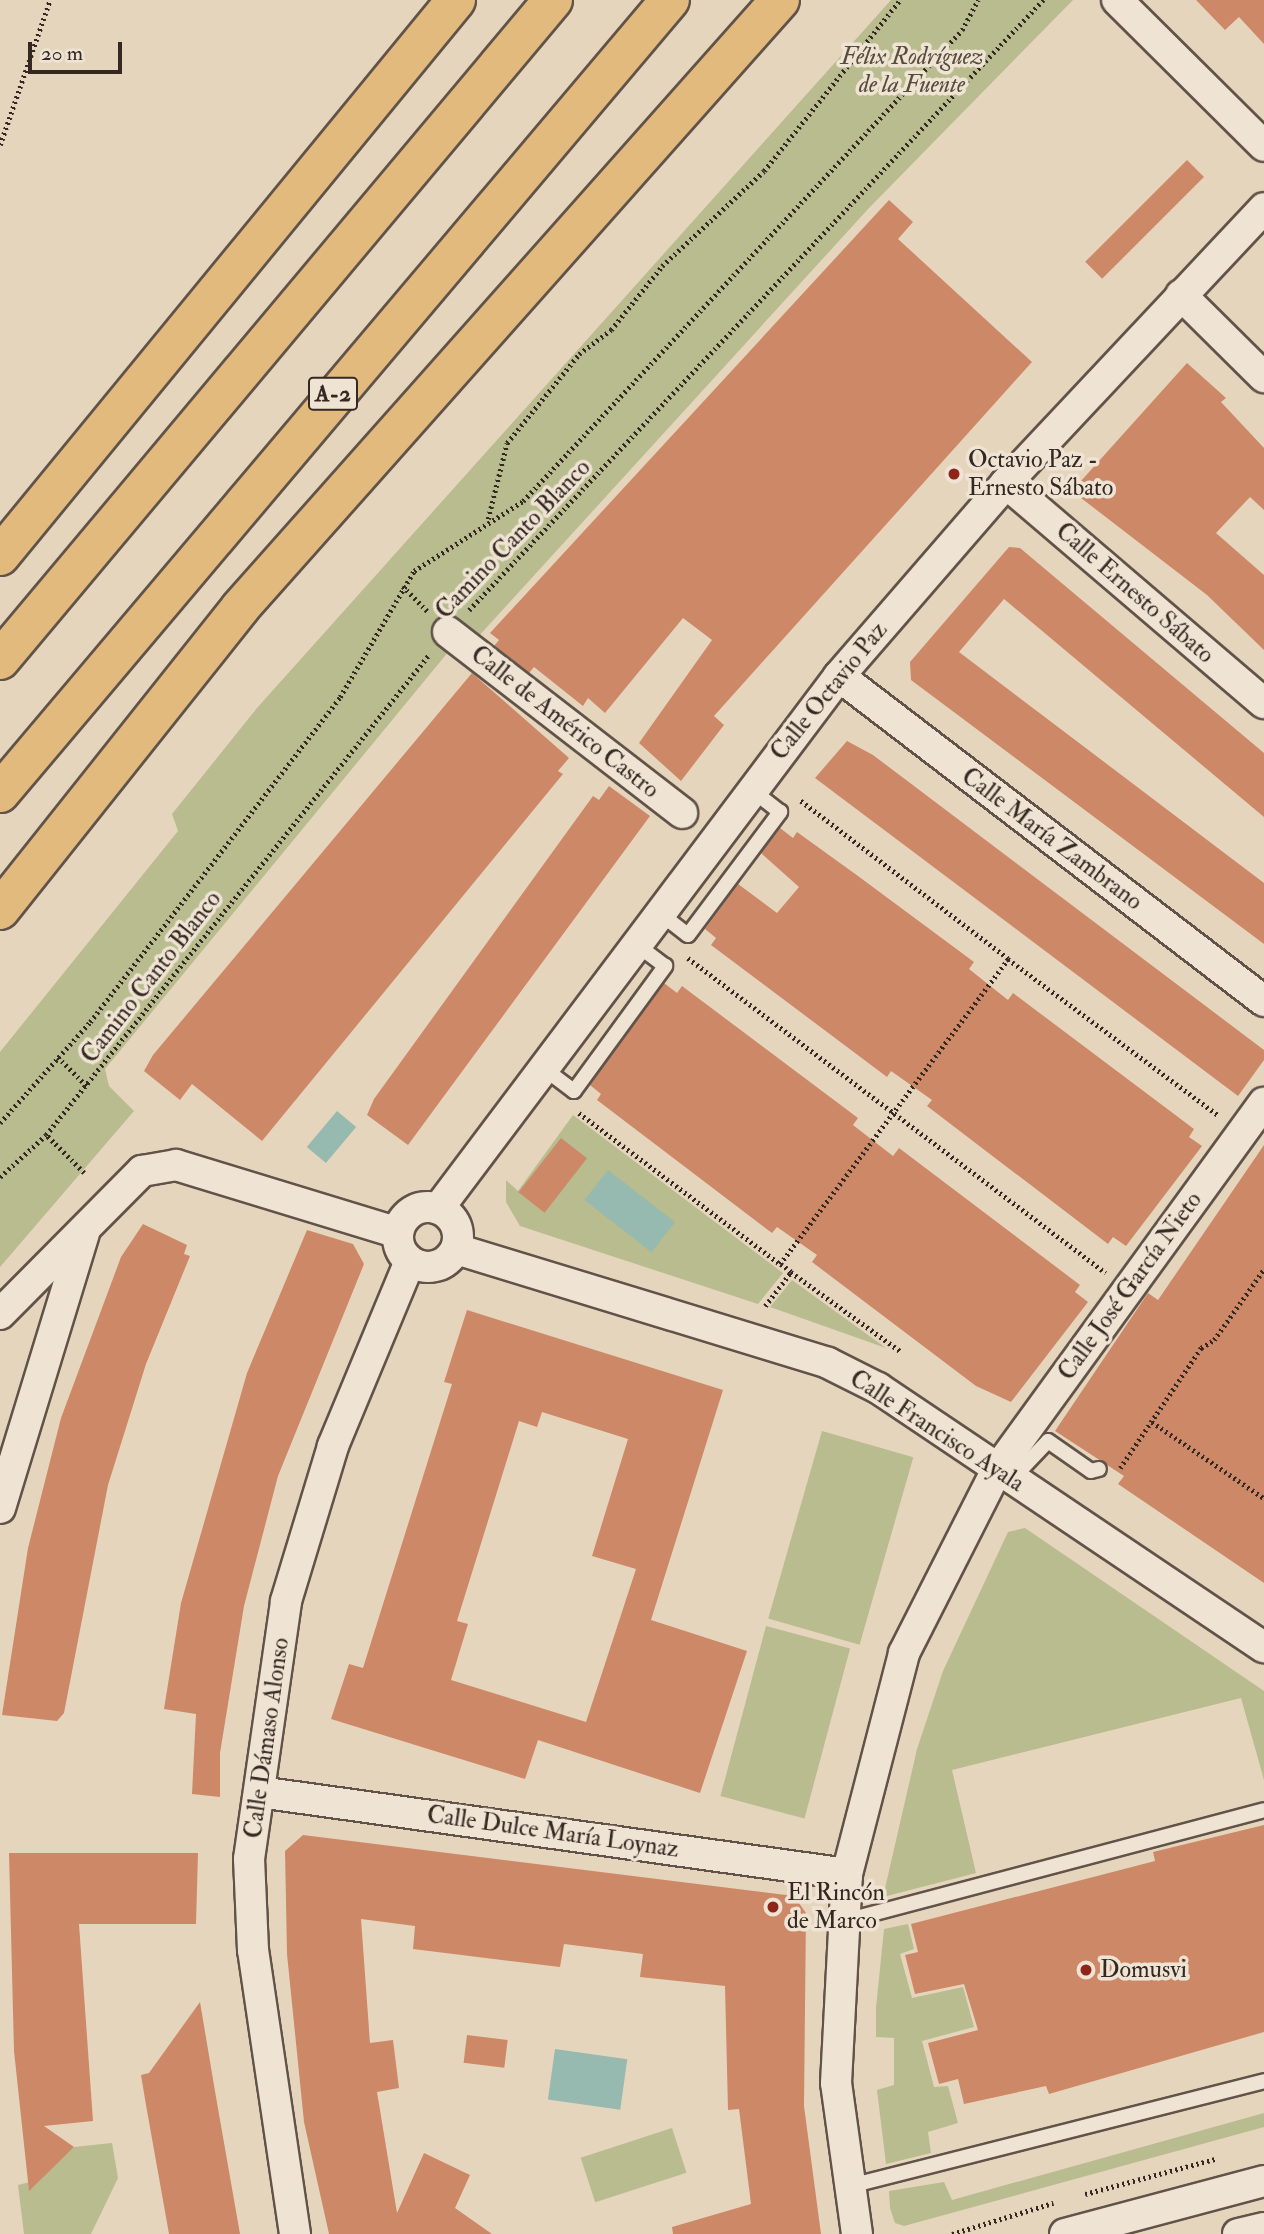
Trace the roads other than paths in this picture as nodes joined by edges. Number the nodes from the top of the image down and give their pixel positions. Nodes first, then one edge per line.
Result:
1 (456, 0) edge
2 (554, 0) edge
3 (670, 0) edge
4 (758, 0) edge
5 (779, 0) edge
6 (1117, 0) edge
7 (677, 111) junction
8 (1264, 146) edge
9 (1264, 208) edge
10 (1181, 295) junction
11 (1264, 377) edge
12 (71, 468) junction
13 (1006, 482) junction
14 (0, 546) edge
15 (0, 556) edge
16 (447, 632) road end
17 (0, 660) edge
18 (839, 676) junction
19 (1264, 703) edge
20 (0, 793) edge
21 (682, 813) dead end
22 (0, 910) edge
23 (634, 943) junction
24 (1264, 1001) edge
25 (542, 1067) junction
26 (1264, 1103) edge
27 (438, 1209) junction
28 (85, 1233) junction
29 (398, 1233) junction
30 (456, 1249) junction
31 (410, 1261) junction
32 (0, 1314) edge
33 (1099, 1469) dead end
34 (1005, 1475) junction
35 (3, 1491) edge
36 (1264, 1647) edge
37 (259, 1792) junction
38 (1264, 1810) edge
39 (847, 1874) junction
40 (845, 1921) junction
41 (1264, 2081) edge
42 (1264, 2181) edge
43 (850, 2186) junction
44 (1264, 2228) edge
45 (295, 2234) edge
46 (857, 2234) edge
47 (1065, 2234) edge
48 (1238, 2234) edge

1 - 12 highway
2 - 17 highway
3 - 20 highway, A-2
4 - 7 highway
5 - 7 highway
6 - 8 street
7 - 22 highway
9 - 10 street, Calle Octavio Paz
10 - 11 street
10 - 13 street, Calle Octavio Paz
12 - 14 highway
12 - 15 highway
13 - 18 street, Calle Octavio Paz
13 - 19 street, Calle Ernesto Sábato
16 - 21 street, Calle de Américo Castro
18 - 23 street, Calle Octavio Paz
18 - 24 street, Calle María Zambrano
23 - 25 street, Calle Octavio Paz
23 - 25 lane
25 - 27 street, Calle Octavio Paz
26 - 34 street, Calle José García Nieto
27 - 29 street
27 - 30 street
28 - 29 street
28 - 32 street
28 - 35 street
29 - 31 street
30 - 31 street
30 - 34 street, Calle Francisco Ayala
31 - 37 street, Calle Dámaso Alonso
33 - 34 lane
34 - 36 street, Calle Francisco Ayala
34 - 39 street, Calle José García Nieto
37 - 39 street, Calle Dulce María Loynaz
37 - 45 street, Calle Dámaso Alonso
38 - 40 lane
39 - 40 street, Calle José García Nieto
40 - 43 street, Calle José García Nieto
41 - 43 lane
42 - 47 street
43 - 46 street, Calle José García Nieto
44 - 48 street

